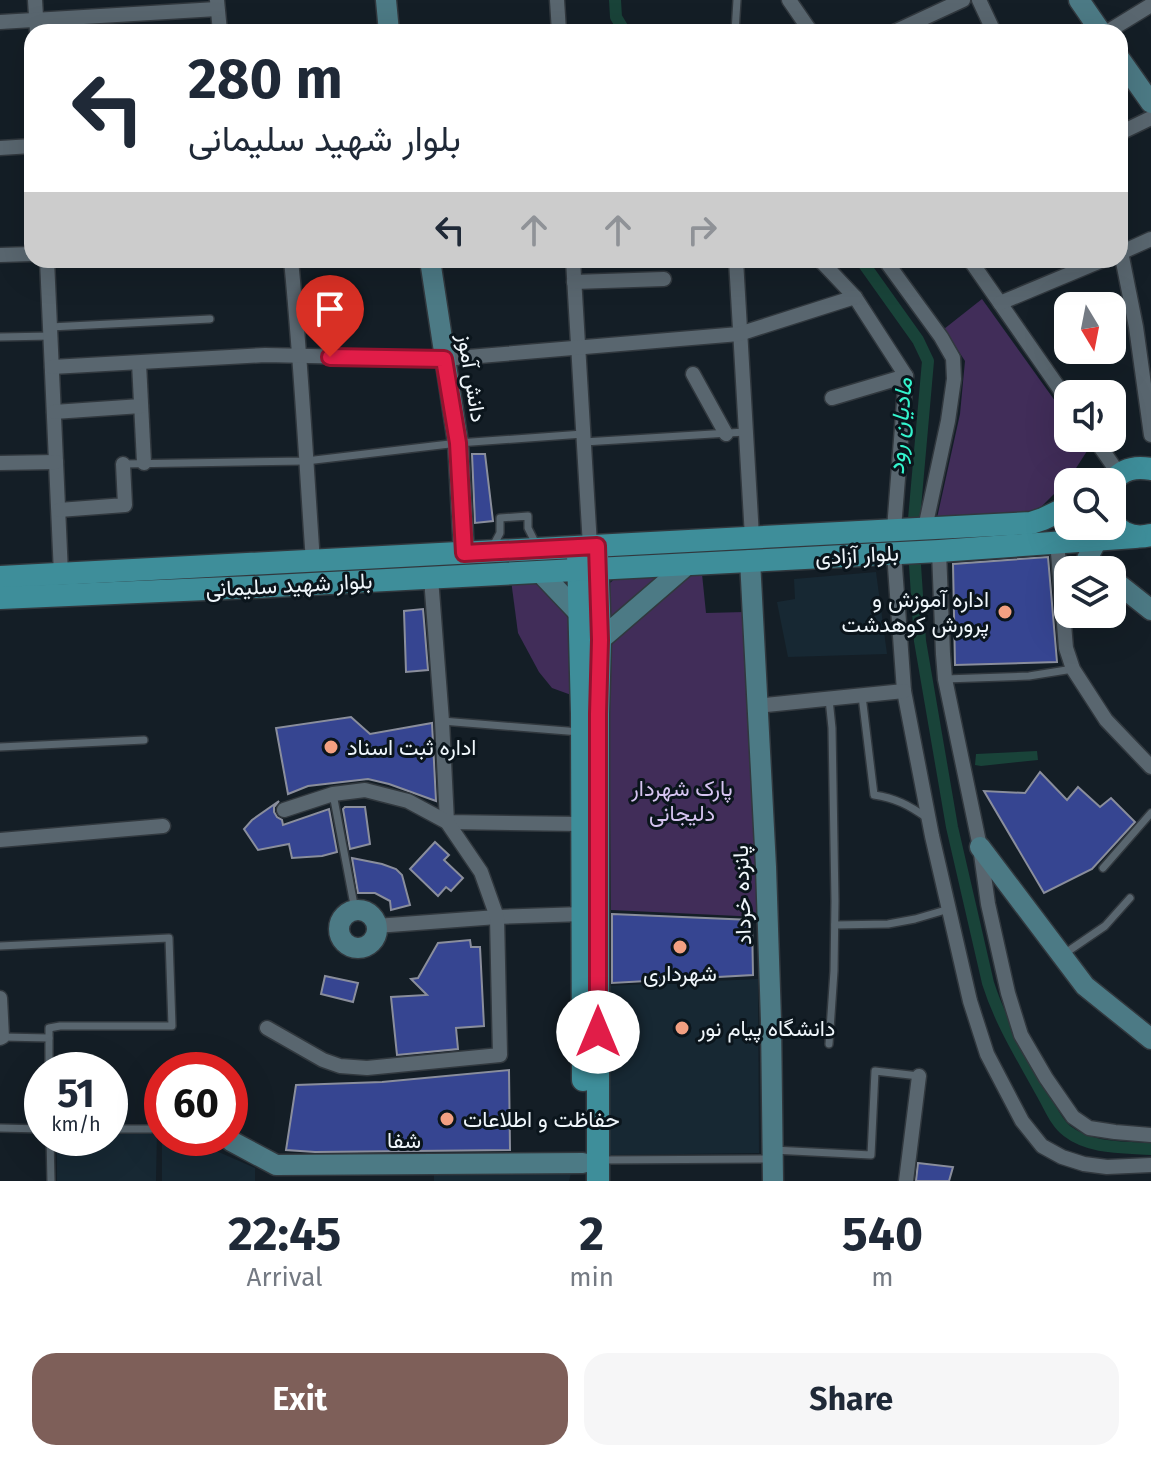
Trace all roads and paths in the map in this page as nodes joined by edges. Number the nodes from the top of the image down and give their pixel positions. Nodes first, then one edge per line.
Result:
1 (35, 0) edge
2 (386, 0) edge
3 (557, 0) edge
4 (737, 0) edge
5 (789, 0) edge
6 (963, 0) edge
7 (979, 0) edge
8 (1079, 0) edge
9 (217, 5) edge
10 (1151, 5) edge
11 (0, 22) edge
12 (36, 24) edge
13 (53, 24) edge
14 (388, 24) edge
15 (558, 24) edge
16 (736, 24) edge
17 (806, 24) edge
18 (911, 24) edge
19 (990, 24) edge
20 (1098, 24) edge
21 (1118, 24) edge
22 (24, 25) edge
23 (1128, 70) edge
24 (1151, 103) edge
25 (1151, 118) edge
26 (1128, 129) edge
27 (24, 146) edge
28 (0, 148) edge
29 (1151, 239) edge
30 (1128, 248) edge
31 (24, 254) edge
32 (0, 255) edge
33 (47, 268) edge
34 (292, 268) edge
35 (431, 268) edge
36 (573, 268) edge
37 (736, 268) edge
38 (828, 268) edge
39 (891, 268) edge
40 (976, 268) edge
41 (1084, 268) edge
42 (1125, 268) edge
43 (664, 279) dead end
44 (574, 282) junction
45 (855, 297) junction
46 (1000, 303) junction
47 (210, 319) dead end
48 (1144, 326) edge
49 (50, 332) junction
50 (739, 334) junction
51 (0, 337) edge
52 (578, 348) junction
53 (301, 356) junction
54 (444, 359) junction
55 (139, 363) junction
56 (52, 367) junction
57 (693, 374) dead end
58 (906, 376) junction
59 (1054, 381) edge
60 (832, 398) dead end
61 (141, 406) junction
62 (54, 412) junction
63 (745, 432) junction
64 (726, 434) junction
65 (1151, 435) edge
66 (584, 438) junction
67 (458, 443) junction
68 (306, 461) junction
69 (56, 462) junction
70 (0, 463) edge
71 (144, 463) junction
72 (123, 464) joint
73 (1151, 466) edge
74 (1126, 471) edge
75 (59, 510) junction
76 (1054, 514) edge
77 (925, 528) junction
78 (894, 529) junction
79 (1126, 533) edge
80 (1146, 536) edge
81 (752, 537) junction
82 (1126, 538) edge
83 (1097, 540) joint
84 (1057, 541) junction
85 (539, 549) junction
86 (939, 551) junction
87 (490, 552) junction
88 (464, 553) junction
89 (894, 553) junction
90 (588, 555) junction
91 (1089, 556) edge
92 (750, 560) junction
93 (313, 562) junction
94 (251, 564) junction
95 (688, 564) junction
96 (540, 572) junction
97 (61, 574) junction
98 (0, 577) edge
99 (431, 578) junction
100 (252, 587) junction
101 (1126, 590) edge
102 (0, 598) edge
103 (1151, 610) edge
104 (579, 613) junction
105 (600, 640) junction
106 (1073, 669) junction
107 (945, 679) junction
108 (904, 691) junction
109 (862, 696) junction
110 (829, 699) junction
111 (756, 706) junction
112 (587, 720) junction
113 (442, 721) junction
114 (144, 740) dead end
115 (0, 747) edge
116 (1151, 767) edge
117 (333, 794) junction
118 (284, 810) dead end
119 (1151, 813) edge
120 (929, 819) junction
121 (447, 822) junction
122 (582, 824) junction
123 (163, 826) dead end
124 (0, 840) edge
125 (980, 847) junction
126 (1103, 868) dead end
127 (1130, 898) dead end
128 (949, 909) junction
129 (355, 910) junction
130 (583, 914) junction
131 (497, 917) junction
132 (835, 925) junction
133 (376, 926) junction
134 (0, 946) edge
135 (1062, 956) junction
136 (0, 998) edge
137 (267, 1028) dead end
138 (1, 1038) edge
139 (49, 1038) junction
140 (1151, 1039) edge
141 (829, 1044) dead end
142 (49, 1052) edge
143 (919, 1076) joint
144 (0, 1128) edge
145 (24, 1129) edge
146 (1151, 1135) edge
147 (248, 1150) edge
148 (772, 1155) junction
149 (50, 1156) edge
150 (1151, 1165) edge
151 (591, 1171) edge
152 (51, 1181) edge
153 (773, 1181) edge
154 (906, 1181) edge

1 - 12 street
2 - 14 street
3 - 15 street
4 - 16 lane
5 - 17 street
6 - 18 street
7 - 19 street
8 - 20 street
9 - 13 street
10 - 21 street
11 - 22 street
23 - 24 street
25 - 26 street
27 - 28 street
29 - 30 street
31 - 32 street
33 - 49 street
34 - 53 street
35 - 54 street, دانش آموز
36 - 44 street
37 - 50 street
38 - 45 street
39 - 77 street
40 - 46 street
41 - 46 street
42 - 48 street
43 - 44 street
44 - 52 street
45 - 50 street
45 - 58 street
46 - 59 street
47 - 49 lane
48 - 65 street
49 - 51 lane
49 - 56 street
50 - 52 street
50 - 63 street
52 - 54 street
52 - 66 street
53 - 54 street
53 - 55 street
53 - 68 street
54 - 67 street, دانش آموز
55 - 56 street
55 - 61 street
56 - 62 street
57 - 64 street
58 - 60 street
58 - 78 street
61 - 62 street
61 - 71 street
62 - 69 street
63 - 64 lane
63 - 81 street
64 - 66 lane
66 - 67 lane
66 - 90 street
67 - 68 lane
67 - 88 street, دانش آموز
68 - 71 lane
68 - 93 street
69 - 70 street
69 - 75 street
71 - 72 lane
72 - 75 street
73 - 74 main road
75 - 97 street
76 - 77 main road, بلوار آزادی
77 - 78 main road, بلوار آزادی
78 - 81 main road, بلوار آزادی
79 - 80 main road
80 - 82 main road, بلوار آزادی
81 - 90 main road, بلوار آزادی
83 - 84 main road, بلوار آزادی
83 - 91 street
84 - 86 main road, بلوار آزادی
84 - 106 street
85 - 87 main road, بلوار شهید سلیمانی
85 - 87 lane
85 - 90 main road, بلوار شهید سلیمانی
86 - 89 main road, بلوار آزادی
86 - 107 street
87 - 88 main road, بلوار شهید سلیمانی
88 - 93 main road, بلوار شهید سلیمانی
89 - 92 main road, بلوار آزادی
89 - 108 street
90 - 95 main road, بلوار آزادی
90 - 96 main road, بلوار شهید سلیمانی
90 - 104 main road
90 - 105 main road
92 - 95 main road, بلوار آزادی
92 - 111 street, پانزده خرداد
93 - 94 main road, بلوار شهید سلیمانی
94 - 97 main road, بلوار شهید سلیمانی
94 - 100 main road
95 - 105 street
96 - 99 main road, بلوار شهید سلیمانی
96 - 104 street
97 - 98 main road, بلوار شهید سلیمانی
99 - 100 main road, بلوار شهید سلیمانی
99 - 113 street
100 - 102 main road, بلوار شهید سلیمانی
101 - 103 street
104 - 112 main road
105 - 112 main road
106 - 107 lane
106 - 116 street
107 - 125 street
108 - 109 street
108 - 120 street
109 - 110 street
109 - 120 lane
110 - 111 street
110 - 132 lane
111 - 148 street, پانزده خرداد
112 - 113 lane
112 - 122 main road
112 - 151 main road
113 - 121 street
114 - 115 lane
117 - 118 street
117 - 121 street
117 - 129 lane
119 - 126 lane
120 - 128 street
121 - 122 street
121 - 131 street
122 - 130 main road
123 - 124 street
125 - 135 street
125 - 146 street
127 - 135 lane
128 - 132 lane
128 - 150 street
129 - 133 street
129 - 133 street
130 - 131 street
130 - 151 main road
131 - 133 street
131 - 137 street
132 - 141 lane
134 - 139 lane
135 - 140 street
136 - 138 street
138 - 139 lane
139 - 142 lane
143 - 148 lane
143 - 154 street
144 - 145 lane
147 - 151 street, شفا
148 - 151 lane
148 - 153 street, پانزده خرداد
149 - 152 lane

